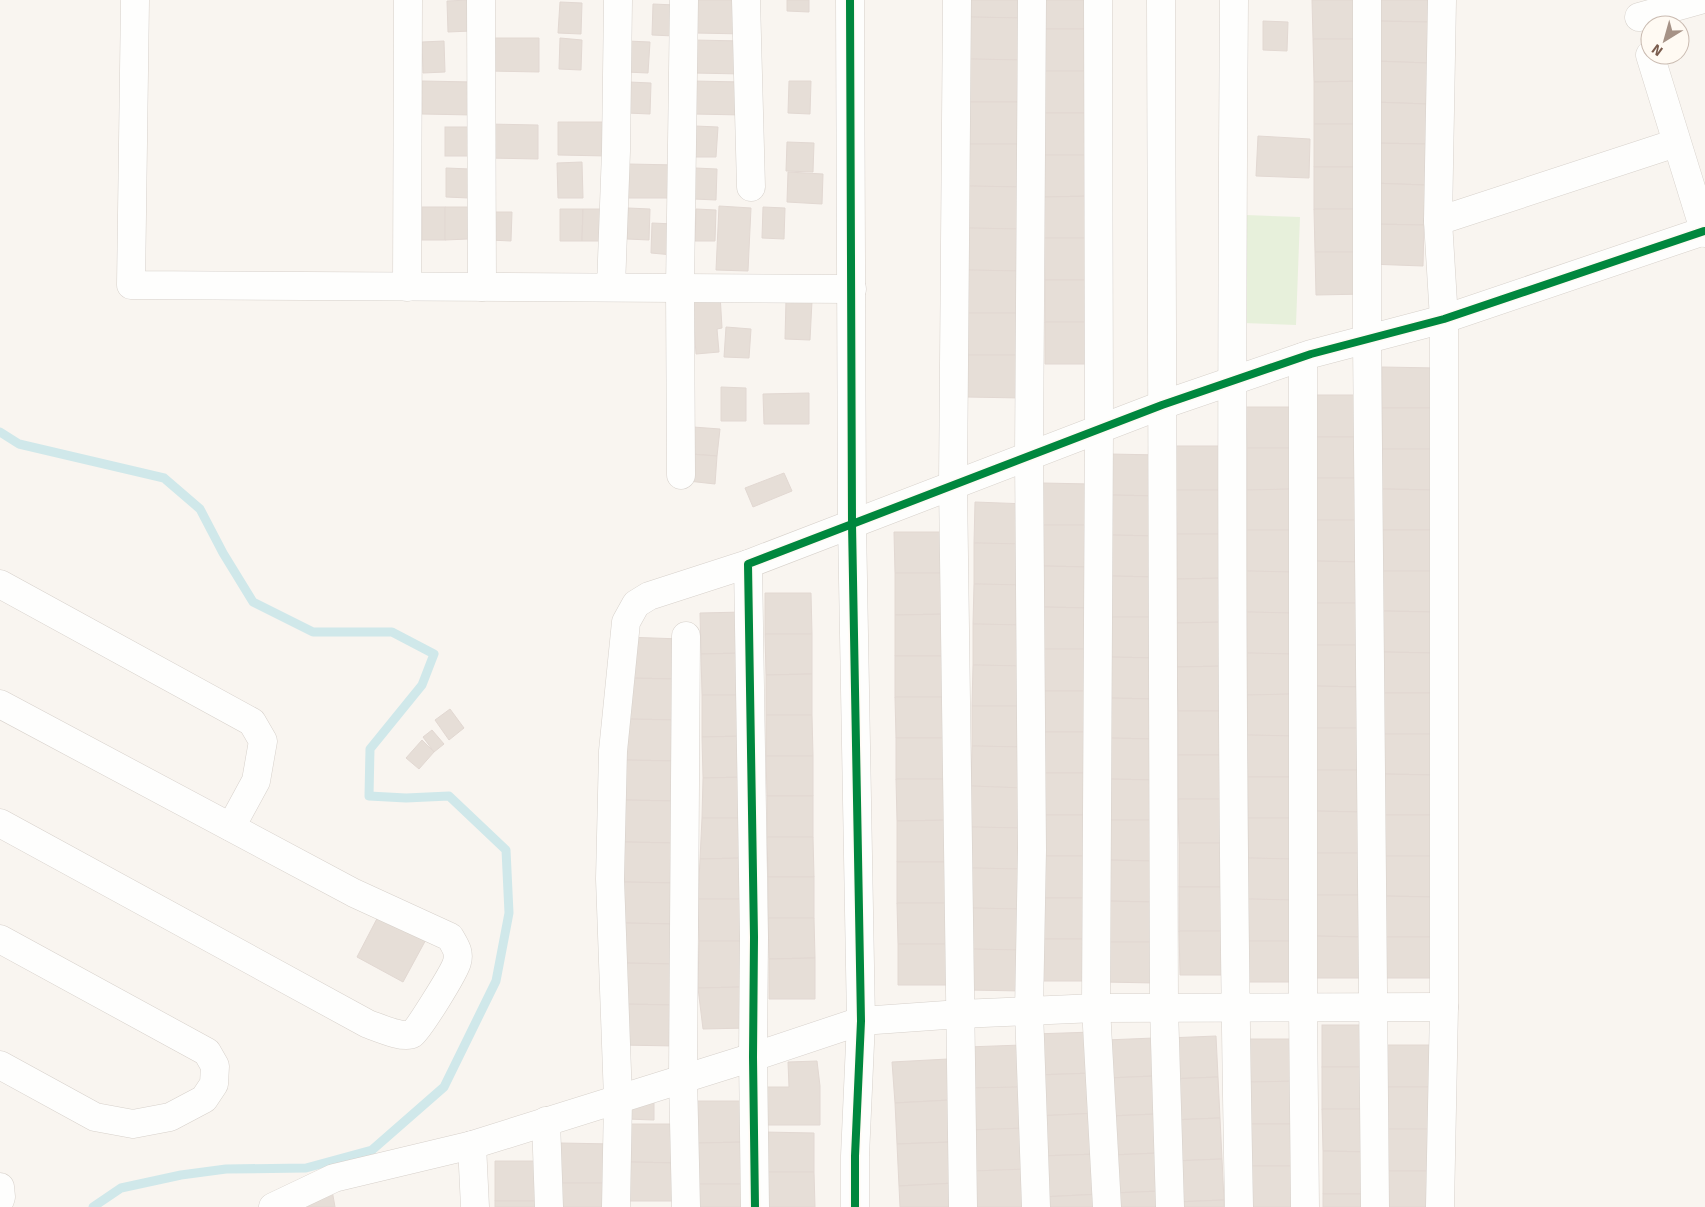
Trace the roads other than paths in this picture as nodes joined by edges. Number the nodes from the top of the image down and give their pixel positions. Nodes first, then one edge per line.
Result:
1 (135, 0) edge
2 (408, 0) edge
3 (481, 0) edge
4 (618, 0) edge
5 (684, 0) edge
6 (746, 0) edge
7 (850, 0) edge
8 (957, 0) edge
9 (1032, 0) edge
10 (1098, 0) edge
11 (1161, 0) edge
12 (1234, 0) edge
13 (1367, 0) edge
14 (1442, 0) edge
15 (1700, 0) edge
16 (1637, 9) edge
17 (1653, 65) edge
18 (1676, 143) junction
19 (751, 187) dead end
20 (1438, 221) junction
21 (1705, 232) edge
22 (407, 286) junction
23 (482, 287) junction
24 (611, 288) junction
25 (680, 288) junction
26 (852, 289) junction
27 (1444, 319) junction
28 (1368, 340) junction
29 (1303, 356) junction
30 (1231, 381) junction
31 (1162, 405) junction
32 (1099, 429) junction
33 (1029, 456) junction
34 (681, 475) dead end
35 (953, 485) junction
36 (852, 524) junction
37 (748, 564) junction
38 (0, 584) edge
39 (686, 636) dead end
40 (0, 704) edge
41 (0, 823) edge
42 (231, 827) junction
43 (0, 939) edge
44 (1444, 1007) junction
45 (1096, 1008) junction
46 (1164, 1008) junction
47 (1303, 1008) junction
48 (1373, 1008) junction
49 (1235, 1009) junction
50 (1029, 1011) junction
51 (960, 1014) junction
52 (861, 1021) junction
53 (753, 1057) junction
54 (0, 1065) edge
55 (683, 1078) junction
56 (618, 1098) junction
57 (546, 1121) junction
58 (472, 1145) junction
59 (0, 1187) edge
60 (0, 1200) edge
61 (273, 1207) edge
62 (476, 1207) edge
63 (549, 1207) edge
64 (616, 1207) edge
65 (686, 1207) edge
66 (755, 1207) edge
67 (855, 1207) edge
68 (963, 1207) edge
69 (1036, 1207) edge
70 (1107, 1207) edge
71 (1170, 1207) edge
72 (1239, 1207) edge
73 (1305, 1207) edge
74 (1375, 1207) edge
75 (1440, 1207) edge

1 - 22 street
2 - 22 street
3 - 23 street
4 - 24 street
5 - 25 street
6 - 19 street
7 - 26 street
8 - 35 street
9 - 33 street
10 - 32 street
11 - 31 street
12 - 30 street
13 - 28 street
14 - 20 street
15 - 16 street
17 - 18 street
18 - 20 street
18 - 21 street
20 - 27 street
21 - 27 street
22 - 23 street
23 - 24 street
24 - 25 street
25 - 26 street
25 - 34 street
26 - 36 street
27 - 28 street
27 - 44 street
28 - 29 street
28 - 48 street
29 - 30 street
29 - 47 street
30 - 31 street
30 - 49 street
31 - 32 street
31 - 46 street
32 - 33 street
32 - 45 street
33 - 35 street
33 - 50 street
35 - 36 street
35 - 51 street
36 - 37 street
36 - 52 street
37 - 53 street
37 - 56 street
38 - 42 street
39 - 55 street
40 - 42 street
41 - 42 street
43 - 54 street
44 - 48 street
44 - 75 street
45 - 46 street
45 - 50 street
45 - 70 street
46 - 49 street
46 - 71 street
47 - 48 street
47 - 49 street
47 - 73 street
48 - 74 street
49 - 72 street
50 - 51 street
50 - 69 street
51 - 52 street
51 - 68 street
52 - 53 street
52 - 67 street
53 - 55 street
53 - 66 street
55 - 56 street
55 - 65 street
56 - 57 street
56 - 64 street
57 - 58 street
57 - 63 street
58 - 61 street
58 - 62 street
59 - 60 street

